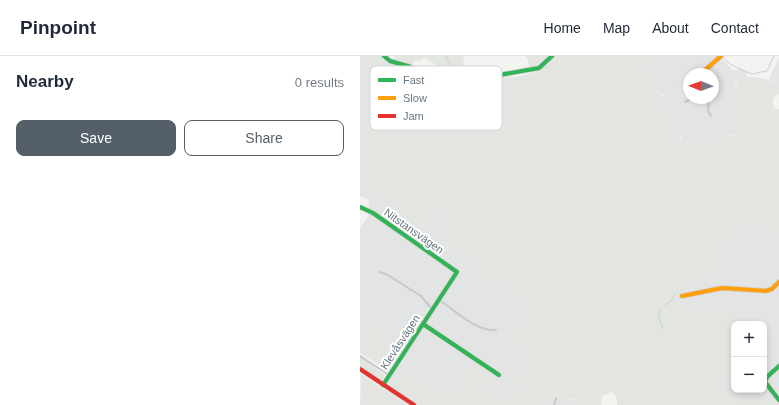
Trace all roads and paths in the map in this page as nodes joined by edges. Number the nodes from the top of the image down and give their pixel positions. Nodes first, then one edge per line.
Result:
1 (384, 56) edge
2 (552, 56) edge
3 (722, 56) edge
4 (405, 66) edge
5 (710, 68) edge
6 (502, 74) edge
7 (709, 104) edge
8 (710, 116) dead end
9 (360, 207) edge
10 (379, 272) dead end
11 (457, 272) joint
12 (779, 282) edge
13 (682, 296) dead end
14 (439, 300) junction
15 (432, 309) junction
16 (423, 324) junction
17 (496, 330) dead end
18 (360, 356) edge
19 (779, 366) edge
20 (360, 369) edge
21 (389, 375) junction
22 (499, 375) dead end
23 (383, 385) junction
24 (556, 398) dead end
25 (779, 400) edge
26 (414, 405) edge
27 (554, 405) edge

1 - 4 street
2 - 6 street
3 - 5 street
7 - 8 street
9 - 11 street, Nitstansvägen
10 - 15 street, Klevåsvägen
11 - 14 street, Klevåsvägen
12 - 13 street
14 - 15 street, Klevåsvägen
14 - 17 street
15 - 16 street, Klevåsvägen
16 - 21 street, Klevåsvägen
16 - 22 street
18 - 21 street
19 - 25 street
20 - 23 street
21 - 23 street, Klevåsvägen
23 - 26 street
24 - 27 street

